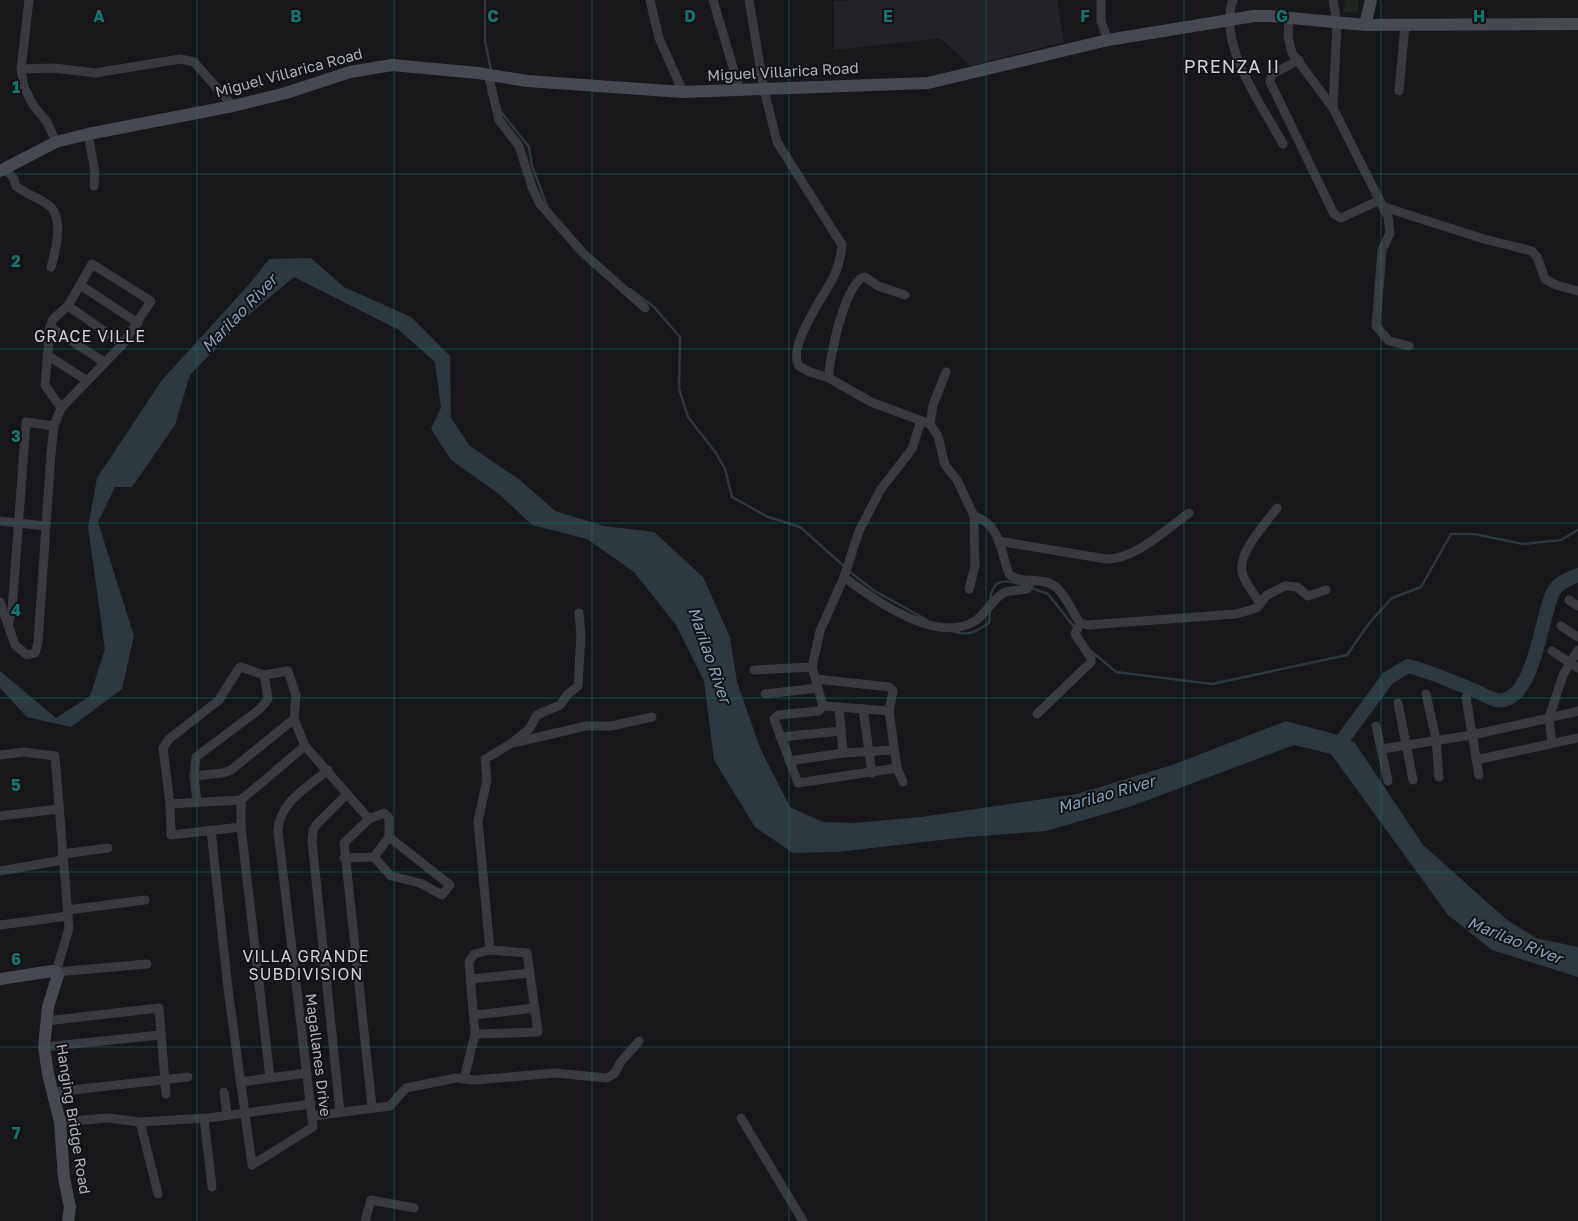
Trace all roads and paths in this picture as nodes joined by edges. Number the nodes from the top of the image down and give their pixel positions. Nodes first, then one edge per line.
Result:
1 (28, 0) edge
2 (650, 0) edge
3 (713, 0) edge
4 (749, 0) edge
5 (1101, 0) edge
6 (1233, 0) edge
7 (1333, 0) edge
8 (1371, 0) edge
9 (1289, 18) junction
10 (1229, 21) junction
11 (1337, 23) junction
12 (1578, 24) edge
13 (1365, 25) junction
14 (1406, 25) junction
15 (1108, 40) junction
16 (1299, 60) junction
17 (21, 69) junction
18 (488, 74) junction
19 (764, 90) junction
20 (740, 91) junction
21 (1399, 91) dead end
22 (684, 92) junction
23 (233, 106) junction
24 (1333, 108) junction
25 (88, 134) junction
26 (56, 142) junction
27 (1283, 144) dead end
28 (2, 170) edge
29 (94, 186) dead end
30 (1382, 203) junction
31 (51, 267) dead end
32 (80, 285) junction
33 (1578, 291) edge
34 (905, 295) dead end
35 (68, 306) junction
36 (645, 308) dead end
37 (138, 323) junction
38 (50, 328) junction
39 (123, 344) junction
40 (1409, 346) dead end
41 (47, 355) junction
42 (104, 362) junction
43 (946, 372) dead end
44 (830, 378) junction
45 (86, 380) junction
46 (61, 408) junction
47 (925, 423) junction
48 (54, 426) junction
49 (1277, 508) dead end
50 (1189, 513) dead end
51 (974, 516) junction
52 (0, 521) edge
53 (18, 523) junction
54 (46, 526) junction
55 (998, 541) junction
56 (846, 571) junction
57 (1032, 580) junction
58 (969, 589) dead end
59 (1326, 590) dead end
60 (1569, 600) dead end
61 (0, 602) edge
62 (1260, 602) junction
63 (1578, 606) edge
64 (579, 613) dead end
65 (1080, 623) junction
66 (8, 625) junction
67 (1561, 626) dead end
68 (1578, 637) edge
69 (1578, 650) edge
70 (1552, 651) dead end
71 (1570, 663) junction
72 (812, 667) junction
73 (1578, 668) edge
74 (754, 670) dead end
75 (264, 675) junction
76 (817, 684) junction
77 (765, 694) dead end
78 (1426, 694) dead end
79 (1466, 697) dead end
80 (1398, 703) dead end
81 (823, 706) junction
82 (839, 707) junction
83 (863, 709) junction
84 (889, 710) junction
85 (1578, 711) edge
86 (1037, 714) dead end
87 (652, 717) dead end
88 (1549, 718) junction
89 (294, 719) junction
90 (1376, 726) dead end
91 (841, 731) junction
92 (1472, 734) junction
93 (780, 737) junction
94 (1578, 738) edge
95 (1436, 739) junction
96 (512, 743) junction
97 (1552, 743) junction
98 (1408, 744) junction
99 (305, 746) junction
100 (1382, 749) junction
101 (894, 750) junction
102 (869, 751) junction
103 (843, 753) junction
104 (0, 755) edge
105 (1476, 760) junction
106 (789, 761) junction
107 (897, 768) junction
108 (328, 770) junction
109 (872, 773) junction
110 (1479, 775) dead end
111 (194, 776) junction
112 (1438, 777) dead end
113 (1413, 780) dead end
114 (1388, 781) dead end
115 (902, 782) dead end
116 (347, 794) junction
117 (241, 800) junction
118 (197, 802) junction
119 (170, 804) junction
120 (59, 809) junction
121 (0, 816) edge
122 (369, 819) junction
123 (241, 827) junction
124 (212, 830) junction
125 (389, 838) junction
126 (108, 848) dead end
127 (63, 857) junction
128 (374, 857) junction
129 (344, 858) junction
130 (0, 871) edge
131 (432, 871) junction
132 (420, 883) junction
133 (145, 900) dead end
134 (68, 913) junction
135 (0, 925) edge
136 (490, 950) junction
137 (147, 964) dead end
138 (56, 972) junction
139 (530, 973) junction
140 (0, 979) edge
141 (471, 979) junction
142 (535, 1008) junction
143 (475, 1015) junction
144 (46, 1021) junction
145 (475, 1034) junction
146 (160, 1035) junction
147 (639, 1041) dead end
148 (44, 1047) junction
149 (307, 1073) junction
150 (188, 1076) dead end
151 (166, 1078) junction
152 (270, 1078) junction
153 (464, 1079) junction
154 (240, 1082) junction
155 (54, 1092) junction
156 (224, 1092) dead end
157 (166, 1094) dead end
158 (311, 1104) junction
159 (372, 1107) junction
160 (340, 1112) junction
161 (244, 1113) junction
162 (226, 1115) junction
163 (313, 1116) junction
164 (204, 1118) junction
165 (741, 1118) dead end
166 (60, 1122) junction
167 (140, 1122) junction
168 (212, 1187) dead end
169 (158, 1194) dead end
170 (414, 1208) dead end
171 (68, 1221) edge
172 (364, 1221) edge
173 (804, 1221) edge

1 - 17 street
2 - 22 street
3 - 20 street
4 - 19 street
5 - 15 street
6 - 10 street
7 - 11 street
8 - 13 main road
9 - 10 main road, Miguel Villarica Road
9 - 11 main road, Miguel Villarica Road
9 - 16 street
10 - 15 main road, Miguel Villarica Road
10 - 27 street
11 - 13 main road, Miguel Villarica Road
11 - 24 street
12 - 14 main road, Miguel Villarica Road
13 - 14 main road, Miguel Villarica Road
14 - 21 street
15 - 19 main road, Miguel Villarica Road
16 - 24 street
16 - 30 street
17 - 23 street
17 - 26 street
18 - 22 main road, Miguel Villarica Road
18 - 23 main road, Miguel Villarica Road
18 - 36 street
19 - 20 main road, Miguel Villarica Road
19 - 44 street
20 - 22 main road, Miguel Villarica Road
23 - 25 main road, Miguel Villarica Road
24 - 30 street
25 - 26 main road, Miguel Villarica Road
25 - 29 street
26 - 28 main road, Miguel Villarica Road
28 - 31 street
30 - 33 street
30 - 40 street
32 - 35 street
32 - 37 street
32 - 37 street
34 - 44 street
35 - 38 street
35 - 39 street
37 - 39 street
38 - 41 street
38 - 42 street
39 - 42 street
41 - 45 street
41 - 46 street
42 - 45 street
43 - 47 street
44 - 47 street
45 - 46 street
46 - 48 street
47 - 51 street
47 - 56 street
48 - 53 street
48 - 54 street
49 - 62 street
50 - 55 street
51 - 55 street
51 - 58 street
52 - 53 street
53 - 54 street
53 - 66 street
54 - 66 street
55 - 57 street
56 - 57 street
56 - 72 street
57 - 65 street
59 - 62 street
60 - 63 street
61 - 66 street
62 - 65 street
64 - 96 street
65 - 86 street
67 - 68 street
69 - 71 street
70 - 71 street
71 - 73 street
71 - 88 street
72 - 74 street
72 - 76 street
75 - 89 street
75 - 111 street
75 - 119 street
76 - 77 street
76 - 81 street
76 - 84 street
78 - 95 street
79 - 92 street
80 - 98 street
81 - 82 street
81 - 93 street
82 - 83 street
82 - 91 street
83 - 84 street
83 - 102 street
84 - 101 street
85 - 88 street
87 - 96 street
88 - 92 street
88 - 97 street
89 - 99 street
89 - 111 street
90 - 100 street
91 - 93 street
91 - 103 street
92 - 95 street
92 - 105 street
93 - 106 street
94 - 97 street
95 - 98 street
95 - 112 street
96 - 136 street
97 - 105 street
98 - 100 street
98 - 113 street
99 - 108 street
99 - 117 street
100 - 114 street
101 - 102 street
101 - 107 street
102 - 103 street
102 - 109 street
103 - 106 street
104 - 120 street, Hanging Bridge Road
105 - 110 street
106 - 109 street
107 - 109 street
107 - 115 street
108 - 116 street
108 - 149 street, Magallanes Drive
111 - 118 street
116 - 122 street
116 - 160 street
117 - 118 street
117 - 123 street
118 - 119 street
119 - 124 street
120 - 121 street
120 - 127 street, Hanging Bridge Road
122 - 125 street
122 - 129 street
123 - 124 street
123 - 152 street
124 - 154 street
125 - 128 street
125 - 131 street
126 - 127 street
127 - 130 street
127 - 134 street, Hanging Bridge Road
128 - 129 street
128 - 132 street
129 - 159 street
131 - 132 street
131 - 132 street
133 - 134 street
134 - 135 street
134 - 138 street, Hanging Bridge Road
136 - 139 street
136 - 141 street
137 - 138 street
138 - 140 main road
138 - 144 main road, Hanging Bridge Road
139 - 141 street
139 - 142 street
141 - 143 street
142 - 143 street
142 - 145 street
143 - 145 street
144 - 146 street
144 - 148 main road, Hanging Bridge Road
145 - 153 street
146 - 148 street
146 - 151 street
147 - 153 street
148 - 155 main road, Hanging Bridge Road
149 - 152 street
149 - 158 street, Magallanes Drive
150 - 151 street
151 - 155 street
151 - 157 street
152 - 154 street
153 - 159 street
154 - 161 street
155 - 166 main road, Hanging Bridge Road
156 - 162 street
158 - 161 street
158 - 163 street, Magallanes Drive
159 - 160 street
160 - 163 street
161 - 162 street
161 - 163 street, Magallanes Drive
162 - 164 street
164 - 167 street
164 - 168 street
165 - 173 street
166 - 167 street
166 - 171 main road, Hanging Bridge Road
167 - 169 street
170 - 172 street

